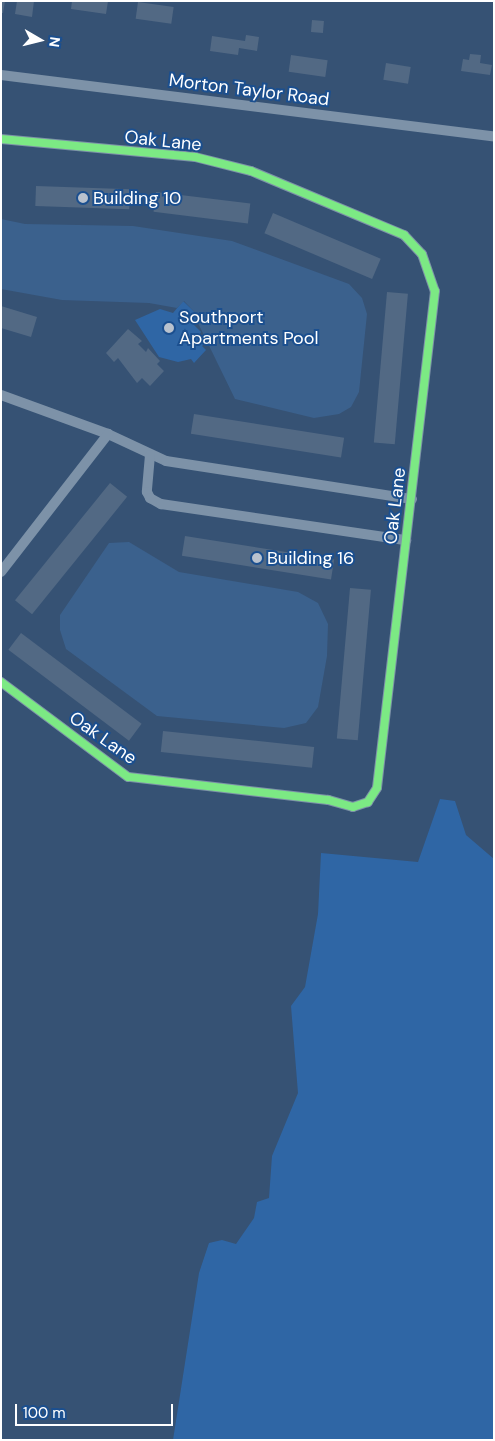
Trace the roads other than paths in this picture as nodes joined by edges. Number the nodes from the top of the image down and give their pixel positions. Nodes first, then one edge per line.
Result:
1 (1, 75) edge
2 (494, 136) edge
3 (1, 139) edge
4 (1, 395) edge
5 (108, 434) junction
6 (150, 455) junction
7 (412, 499) junction
8 (406, 540) junction
9 (1, 572) edge
10 (1, 682) edge

1 - 2 street, Morton Taylor Road
3 - 7 street, Oak Lane
4 - 5 street, Oak Lane
5 - 6 street, Oak Lane
5 - 9 street
6 - 7 street, Oak Lane
6 - 8 street, Oak Lane
7 - 8 street, Oak Lane
8 - 10 street, Oak Lane

